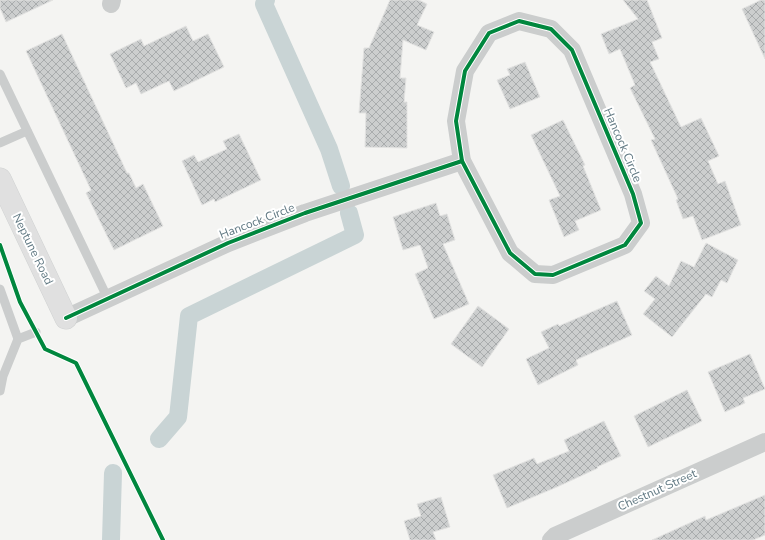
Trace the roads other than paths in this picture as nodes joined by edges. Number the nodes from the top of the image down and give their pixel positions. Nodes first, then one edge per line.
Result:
1 (0, 74) edge
2 (27, 131) junction
3 (0, 143) edge
4 (462, 161) junction
5 (0, 179) edge
6 (0, 289) edge
7 (108, 299) junction
8 (66, 318) joint
9 (36, 332) dead end
10 (18, 339) junction
11 (0, 391) edge
12 (765, 442) edge
13 (551, 540) edge

1 - 2 lane
2 - 3 lane
2 - 7 lane
4 - 4 street, Hancock Circle
4 - 7 street, Hancock Circle
5 - 8 main road, Neptune Road
6 - 10 lane
7 - 8 street, Hancock Circle
9 - 10 lane
10 - 11 lane
12 - 13 street, Chestnut Street

